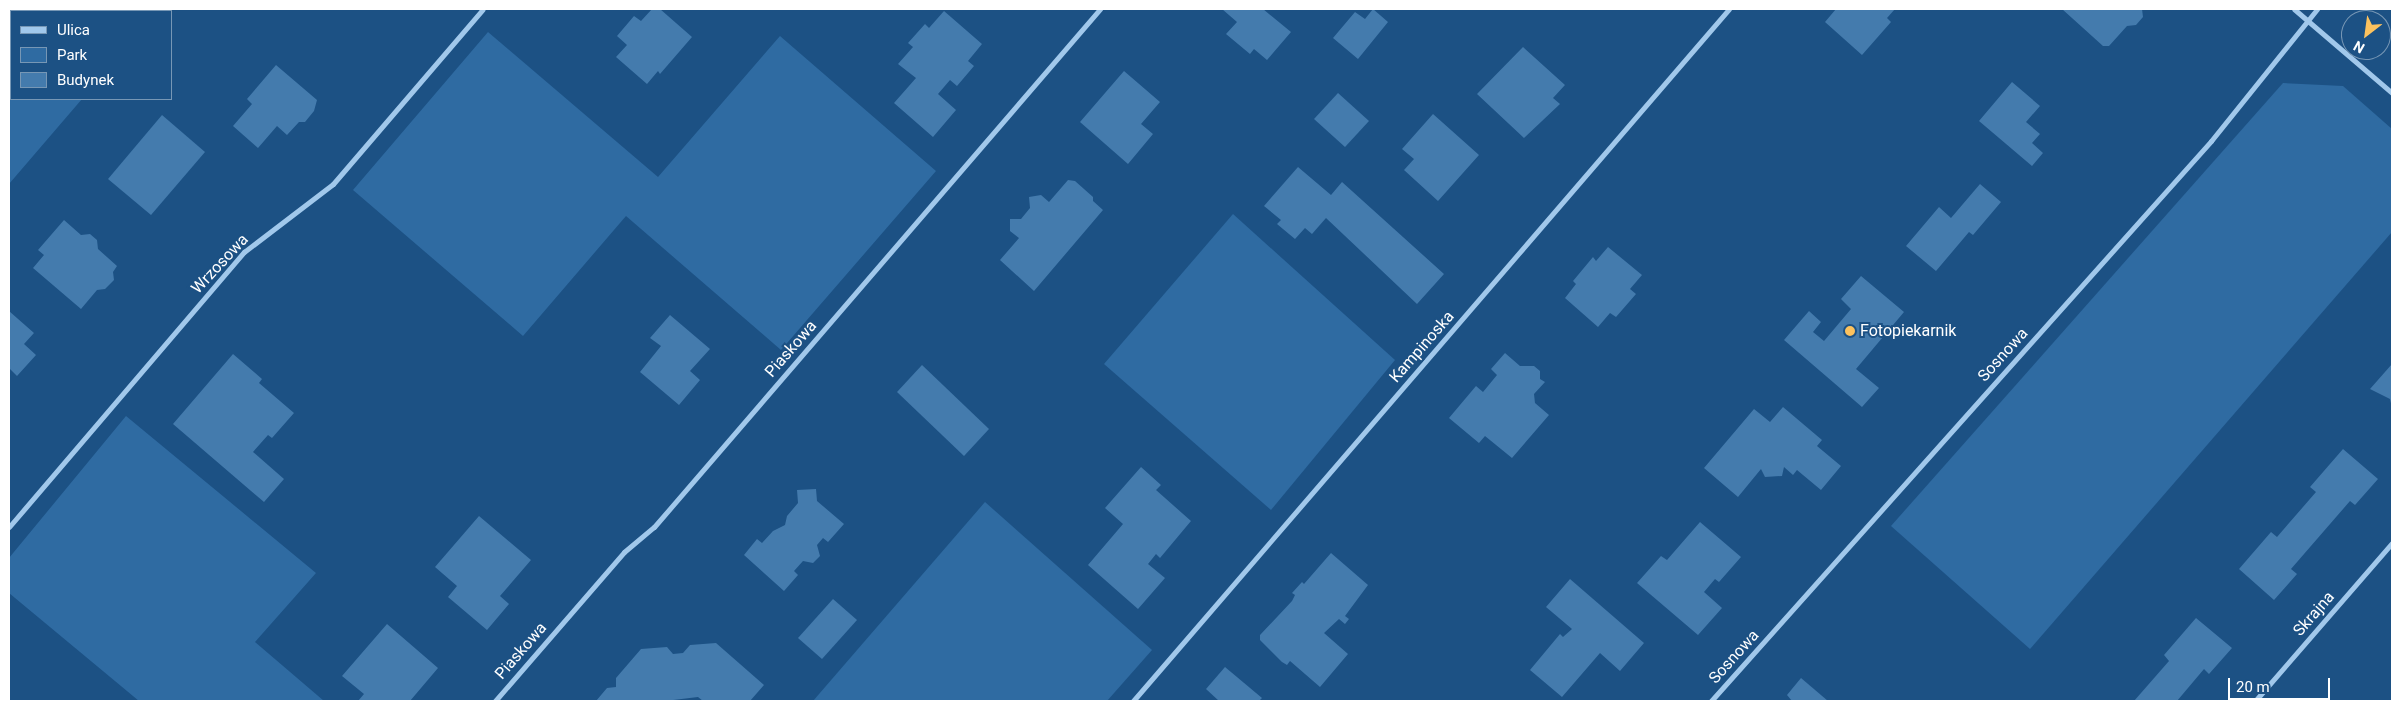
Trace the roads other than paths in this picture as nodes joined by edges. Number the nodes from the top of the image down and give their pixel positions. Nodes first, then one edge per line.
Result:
1 (483, 9) edge
2 (1100, 9) edge
3 (1729, 9) edge
4 (2294, 9) edge
5 (2317, 9) edge
6 (2307, 20) junction
7 (2392, 93) edge
8 (9, 527) edge
9 (2392, 543) edge
10 (495, 701) edge
11 (1133, 701) edge
12 (1711, 701) edge
13 (2256, 701) edge

1 - 8 street, Wrzosowa
2 - 10 street, Piaskowa
3 - 11 street, Kampinoska
4 - 6 street
5 - 6 street, Sosnowa
6 - 7 street
6 - 12 street, Sosnowa
9 - 13 street, Skrajna

